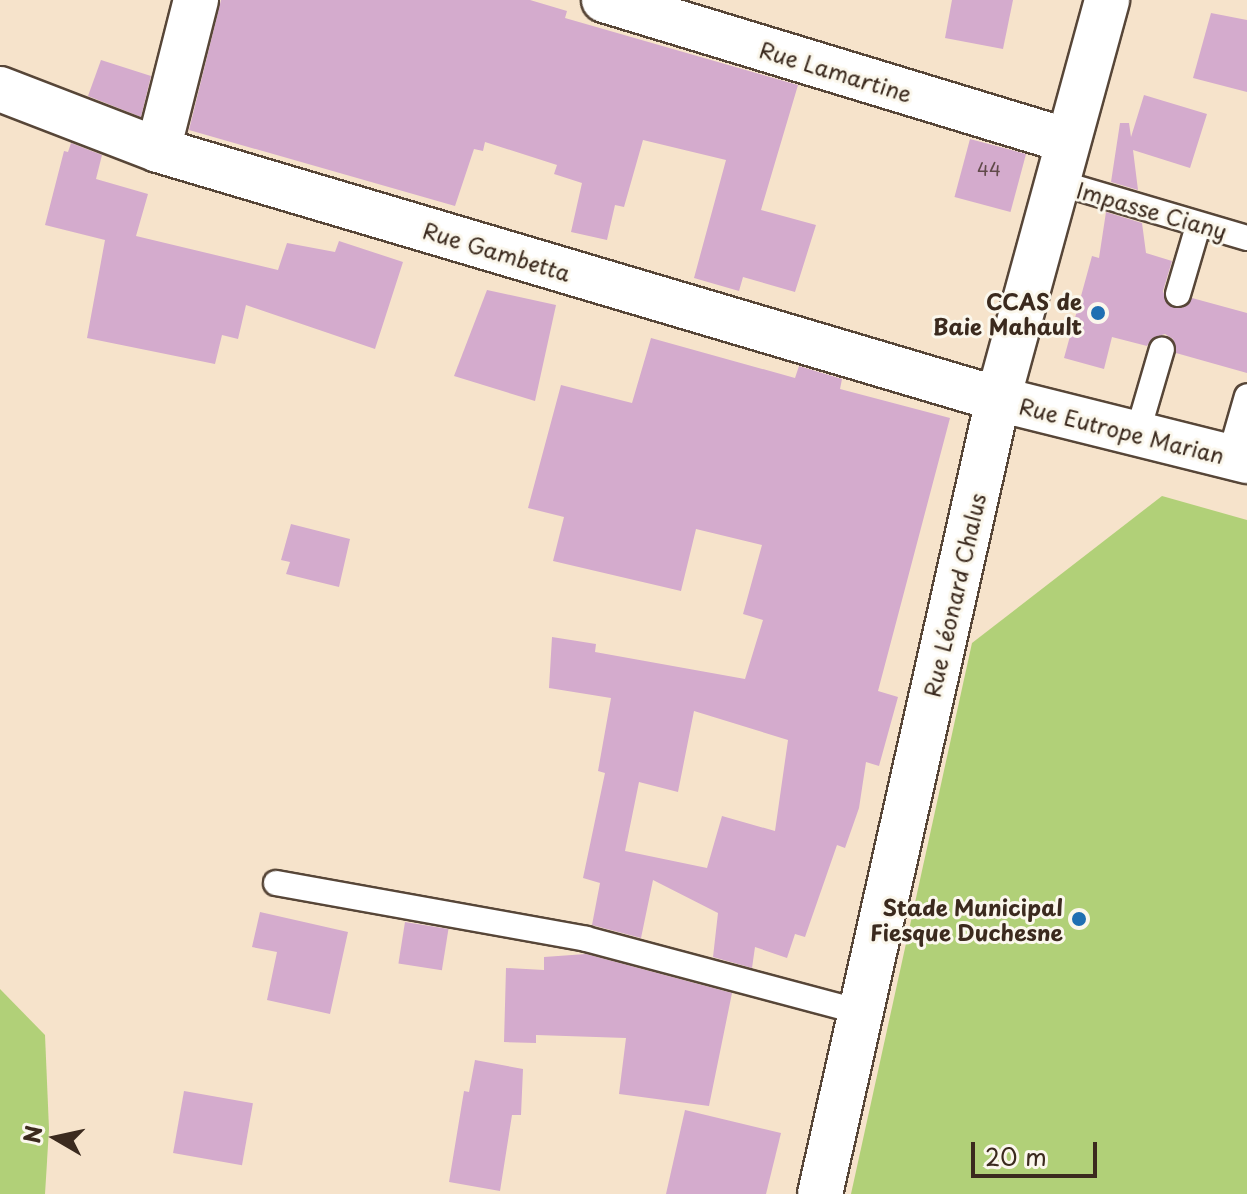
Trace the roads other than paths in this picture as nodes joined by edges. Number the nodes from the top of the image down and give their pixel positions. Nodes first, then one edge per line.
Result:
1 (196, 0) edge
2 (604, 0) edge
3 (1107, 0) edge
4 (0, 89) edge
5 (1068, 141) junction
6 (158, 150) junction
7 (1057, 182) junction
8 (1198, 226) junction
9 (1247, 238) edge
10 (1178, 294) dead end
11 (1162, 349) dead end
12 (1247, 396) edge
13 (998, 399) junction
14 (1138, 431) junction
15 (1238, 458) edge
16 (276, 883) dead end
17 (861, 1012) junction
18 (820, 1194) edge

1 - 6 street
2 - 5 street, Rue Lamartine
3 - 5 street, Rue Léonard Chalus
4 - 6 street, Rue Gambetta
5 - 7 street, Rue Léonard Chalus
6 - 13 street, Rue Gambetta
7 - 8 lane, Impasse Ciany
7 - 13 street, Rue Léonard Chalus
8 - 9 lane, Impasse Ciany
8 - 10 lane
11 - 14 lane
12 - 15 lane
13 - 14 street, Rue Eutrope Marian
13 - 17 street, Rue Léonard Chalus
14 - 15 street, Rue Eutrope Marian
16 - 17 lane
17 - 18 street, Rue Léonard Chalus

